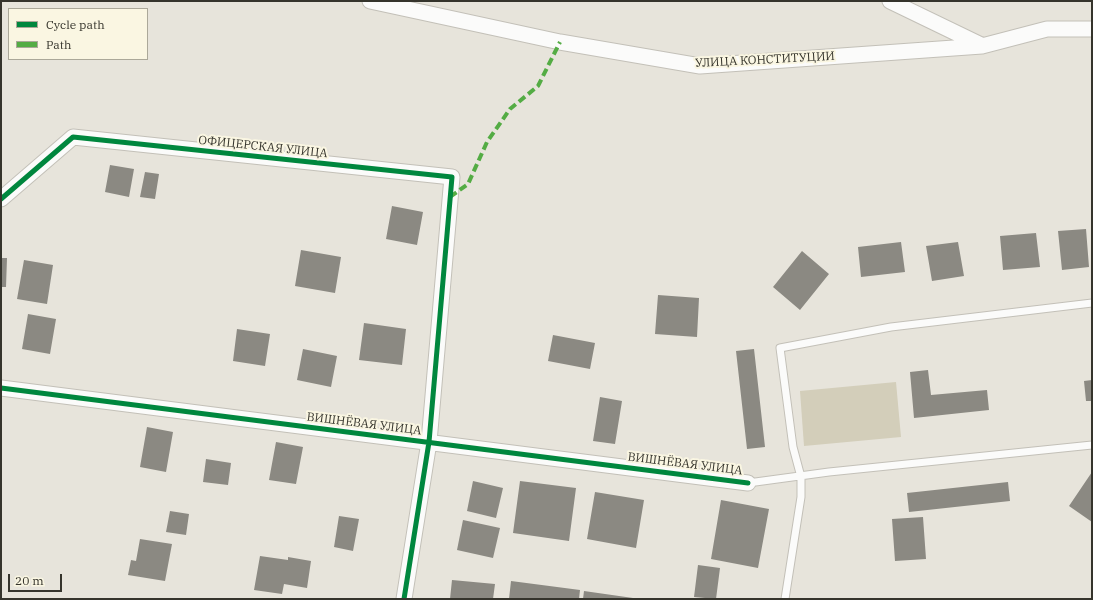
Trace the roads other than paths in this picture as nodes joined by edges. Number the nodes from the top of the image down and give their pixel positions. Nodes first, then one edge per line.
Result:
1 (370, 1) edge
2 (890, 1) edge
3 (1092, 29) edge
4 (982, 46) junction
5 (1, 199) edge
6 (1092, 303) edge
7 (1, 388) edge
8 (429, 442) junction
9 (1092, 445) edge
10 (801, 477) junction
11 (748, 482) joint
12 (404, 599) edge
13 (785, 599) edge

1 - 4 street, УЛИЦА КОНСТИТУЦИИ
2 - 4 street
3 - 4 street, УЛИЦА КОНСТИТУЦИИ
5 - 8 street, ОФИЦЕРСКАЯ УЛИЦА
6 - 10 lane
7 - 8 street, ВИШНЁВАЯ УЛИЦА
8 - 11 street, ВИШНЁВАЯ УЛИЦА
8 - 12 street
9 - 10 lane
10 - 11 lane
10 - 13 lane

